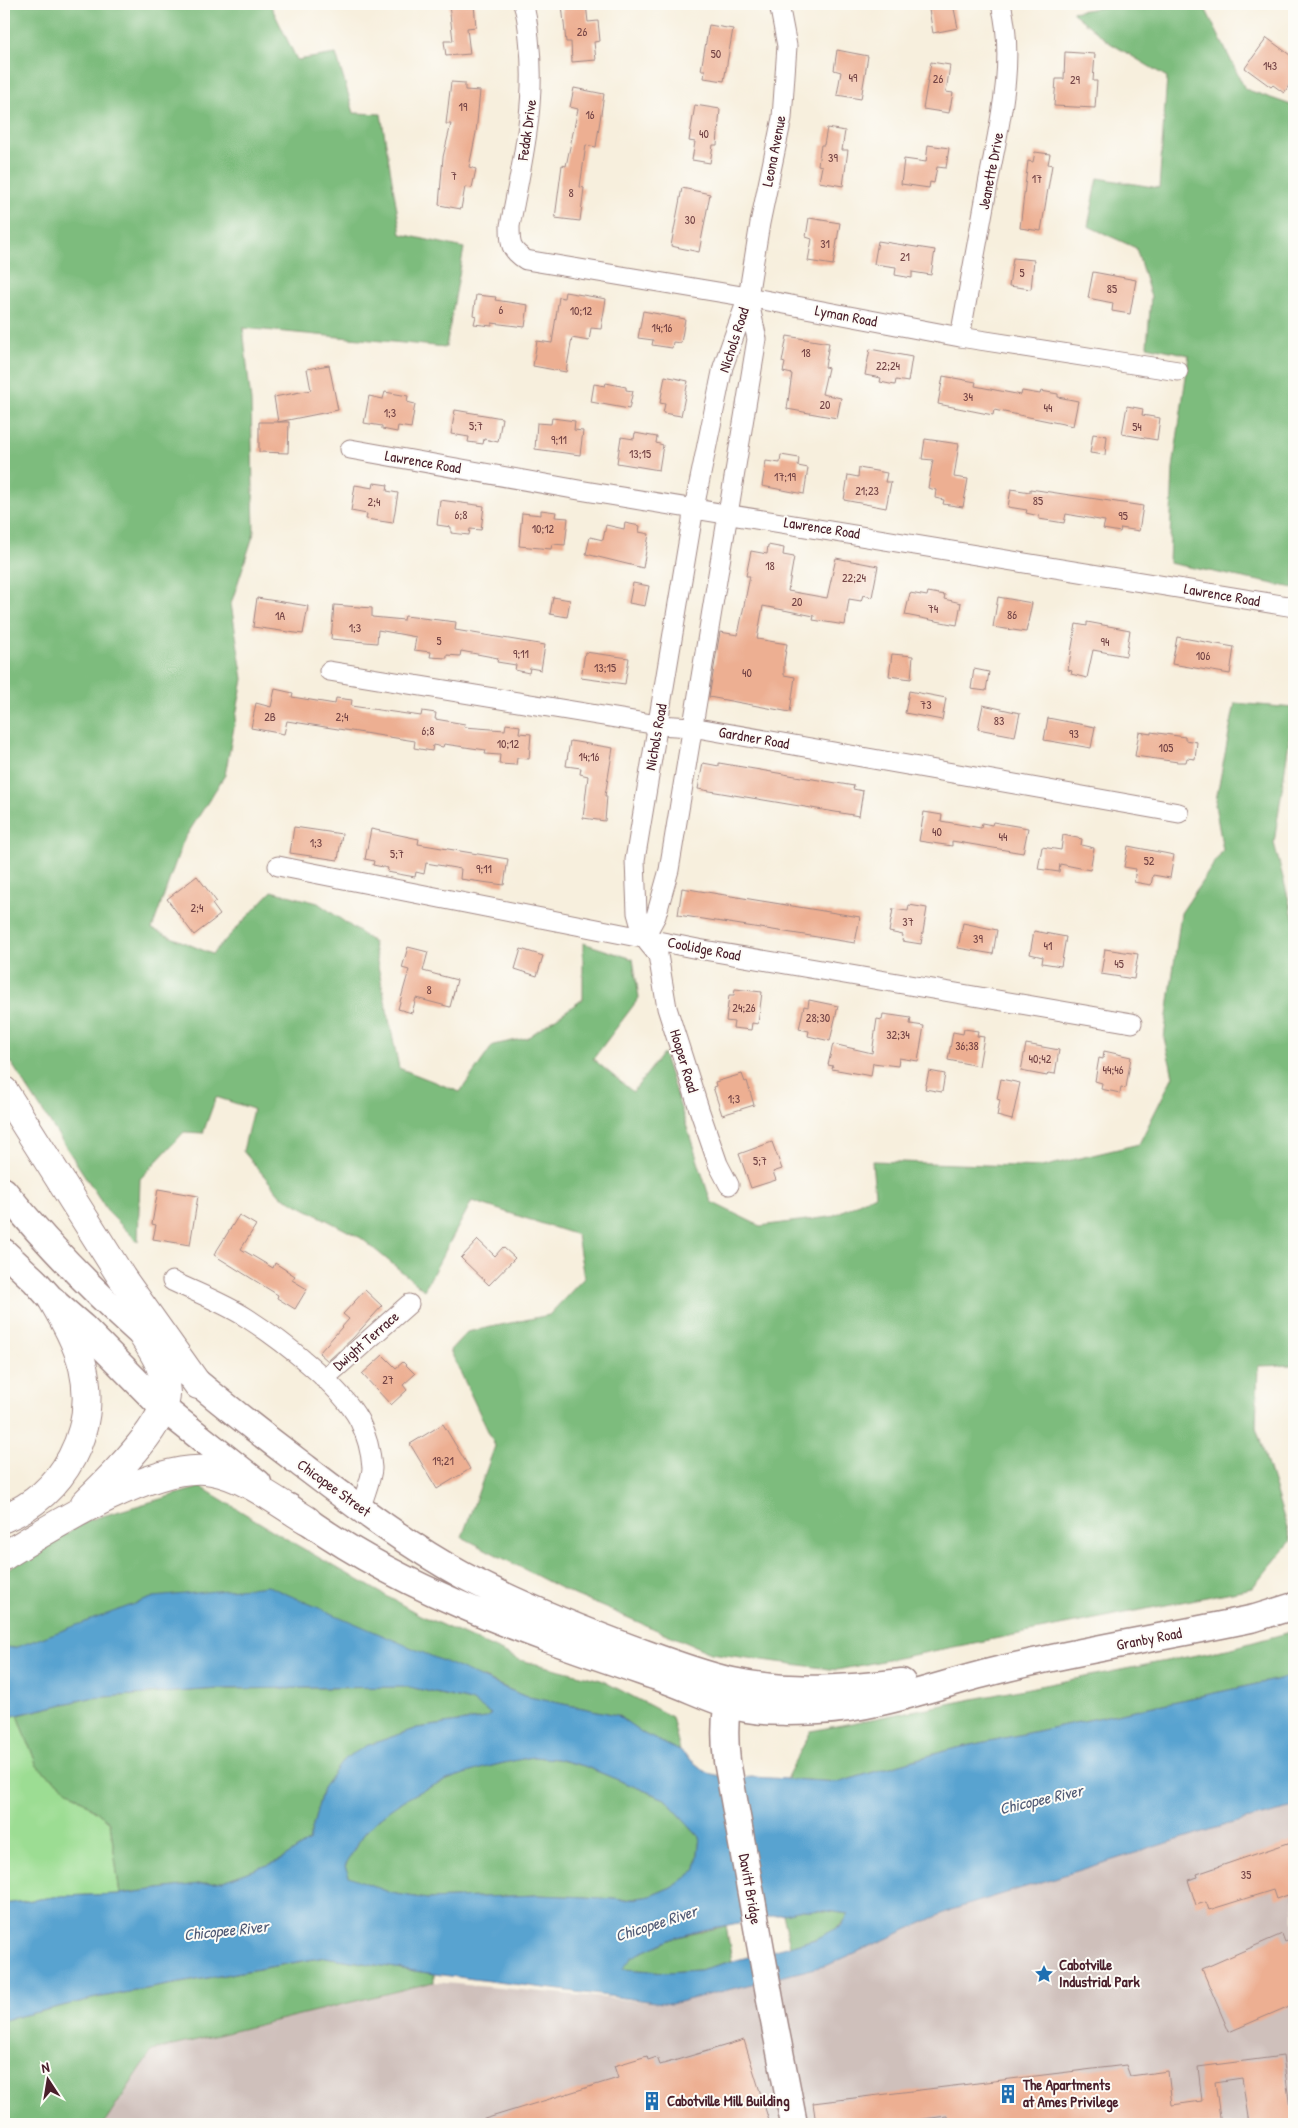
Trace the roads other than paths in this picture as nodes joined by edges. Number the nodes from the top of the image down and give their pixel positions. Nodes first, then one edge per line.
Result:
1 (523, 4) edge
2 (779, 4) edge
3 (1001, 4) edge
4 (516, 254) joint
5 (748, 297) junction
6 (960, 337) junction
7 (1178, 371) dead end
8 (350, 449) dead end
9 (694, 508) junction
10 (728, 513) junction
11 (1294, 608) edge
12 (329, 671) dead end
13 (658, 725) junction
14 (692, 727) junction
15 (1179, 813) dead end
16 (278, 866) dead end
17 (644, 938) junction
18 (1132, 1023) dead end
19 (4, 1091) edge
20 (728, 1186) dead end
21 (4, 1191) edge
22 (4, 1252) edge
23 (172, 1281) dead end
24 (52, 1301) junction
25 (409, 1304) dead end
26 (143, 1336) junction
27 (324, 1379) junction
28 (198, 1384) junction
29 (163, 1408) junction
30 (361, 1508) junction
31 (4, 1518) edge
32 (70, 1518) junction
33 (307, 1520) junction
34 (4, 1556) edge
35 (1294, 1606) edge
36 (730, 1693) junction
37 (794, 2124) edge

1 - 4 street, Fedak Drive
2 - 5 street, Leona Avenue
3 - 6 street, Jeanette Drive
4 - 5 street, Lyman Road
5 - 6 street, Lyman Road
5 - 9 street, Nichols Road
5 - 10 street, Nichols Road
6 - 7 street, Lyman Road
8 - 9 street, Lawrence Road
9 - 10 street, Lawrence Road
9 - 13 street, Nichols Road
10 - 11 street, Lawrence Road
10 - 14 street, Nichols Road
12 - 13 street, Gardner Road
13 - 14 street, Gardner Road
13 - 17 street, Nichols Road
14 - 15 street, Gardner Road
14 - 17 street, Nichols Road
16 - 17 street, Coolidge Road
17 - 18 street, Coolidge Road
17 - 20 street, Hooper Road
19 - 28 highway
21 - 26 main road, Chicopee Street
22 - 24 main road
23 - 27 street
24 - 29 main road
24 - 31 highway
25 - 27 street, Dwight Terrace
26 - 28 main road, Chicopee Street
26 - 29 highway
27 - 30 street
28 - 30 main road, Chicopee Street
29 - 32 highway
29 - 33 main road
30 - 36 main road, Chicopee Street
32 - 33 highway
32 - 34 highway
33 - 36 main road
35 - 36 main road, Granby Road
36 - 37 main road, Davitt Bridge

